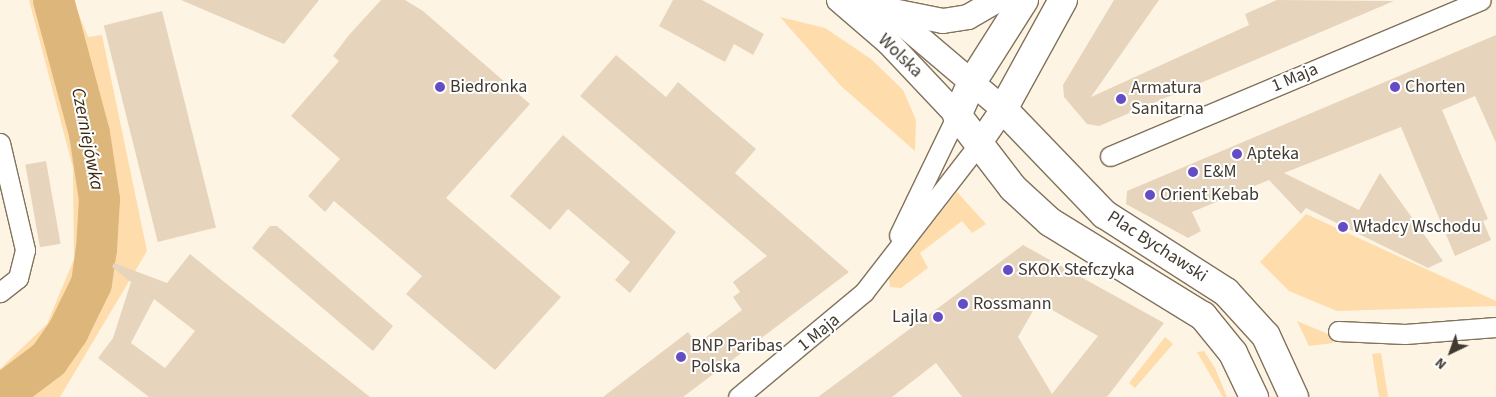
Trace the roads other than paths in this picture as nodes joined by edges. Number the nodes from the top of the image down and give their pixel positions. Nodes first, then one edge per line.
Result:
1 (838, 0) edge
2 (997, 0) edge
3 (1024, 0) edge
4 (1063, 0) edge
5 (1481, 0) edge
6 (874, 4) edge
7 (972, 82) junction
8 (1003, 109) junction
9 (957, 115) junction
10 (0, 143) edge
11 (979, 144) junction
12 (1110, 156) dead end
13 (888, 259) junction
14 (0, 292) edge
15 (1496, 327) edge
16 (1338, 331) dead end
17 (738, 397) edge
18 (1254, 397) edge
19 (1294, 397) edge

1 - 9 street, Wolska
2 - 6 street
3 - 7 main road
4 - 8 main road
5 - 12 street, 1 Maja
6 - 7 street, Wolska
7 - 8 street, Plac Bychawski
7 - 9 main road
8 - 11 street
8 - 19 main road, Plac Bychawski
9 - 11 main road, Plac Bychawski
9 - 13 street, 1 Maja
10 - 14 street
11 - 13 street, 1 Maja
11 - 18 main road, Plac Bychawski
13 - 17 street, 1 Maja
15 - 16 street

